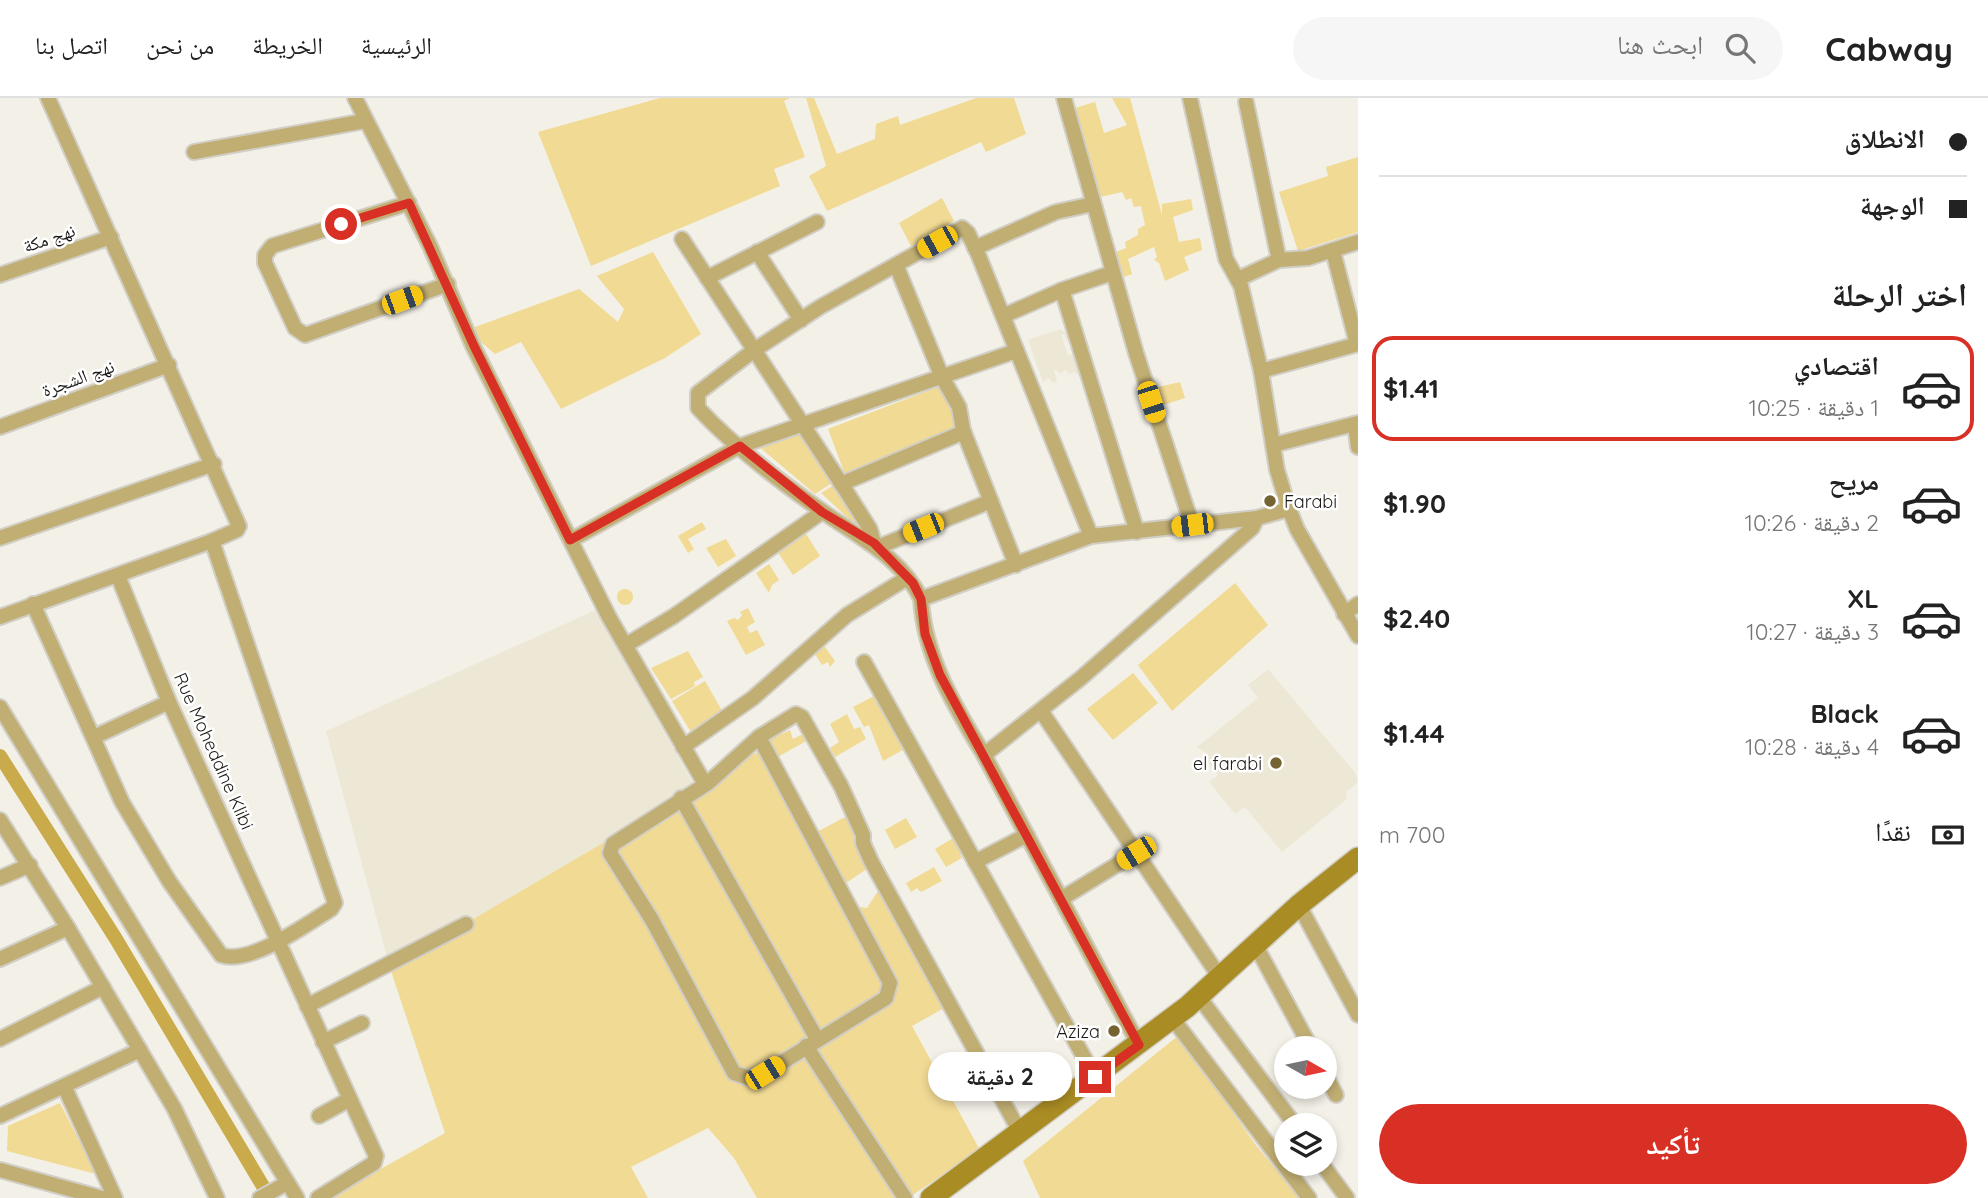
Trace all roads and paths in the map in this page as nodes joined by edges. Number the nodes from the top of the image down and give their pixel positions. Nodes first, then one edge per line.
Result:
1 (48, 98) edge
2 (355, 98) edge
3 (1063, 98) edge
4 (1190, 98) edge
5 (1246, 102) dead end
6 (365, 121) junction
7 (194, 152) dead end
8 (409, 203) junction
9 (1093, 204) junction
10 (817, 222) dead end
11 (111, 237) junction
12 (682, 239) dead end
13 (1358, 242) edge
14 (975, 248) junction
15 (1333, 251) junction
16 (757, 252) junction
17 (1279, 260) junction
18 (896, 265) junction
19 (1112, 273) junction
20 (0, 275) edge
21 (706, 278) junction
22 (1238, 279) junction
23 (448, 284) junction
24 (1062, 290) junction
25 (1003, 316) junction
26 (801, 320) junction
27 (1357, 344) edge
28 (753, 351) junction
29 (1016, 351) junction
30 (169, 365) junction
31 (1261, 371) junction
32 (942, 377) junction
33 (800, 424) junction
34 (1356, 424) edge
35 (0, 427) edge
36 (964, 432) junction
37 (1273, 445) junction
38 (740, 446) junction
39 (1358, 447) edge
40 (214, 464) junction
41 (841, 484) junction
42 (991, 500) junction
43 (1289, 509) junction
44 (822, 512) junction
45 (1257, 517) junction
46 (1192, 525) junction
47 (1137, 532) junction
48 (1091, 536) junction
49 (0, 538) edge
50 (570, 540) junction
51 (212, 541) junction
52 (876, 545) junction
53 (1016, 565) junction
54 (118, 576) junction
55 (907, 579) junction
56 (921, 599) junction
57 (33, 604) junction
58 (1358, 604) edge
59 (1344, 614) junction
60 (0, 617) edge
61 (1358, 636) edge
62 (626, 645) junction
63 (864, 662) dead end
64 (169, 702) junction
65 (0, 707) edge
66 (1041, 711) junction
67 (94, 737) junction
68 (759, 737) junction
69 (683, 747) junction
70 (984, 755) junction
71 (705, 784) junction
72 (681, 799) junction
73 (0, 820) edge
74 (1027, 835) junction
75 (1136, 853) junction
76 (1358, 858) edge
77 (975, 862) junction
78 (30, 865) junction
79 (0, 878) edge
80 (1061, 899) junction
81 (1299, 905) junction
82 (466, 925) dead end
83 (68, 929) junction
84 (279, 940) junction
85 (1256, 946) junction
86 (0, 959) edge
87 (1221, 979) junction
88 (103, 987) junction
89 (1199, 997) junction
90 (307, 1006) junction
91 (1358, 1016) edge
92 (1173, 1019) junction
93 (362, 1023) dead end
94 (1305, 1036) edge
95 (0, 1039) edge
96 (323, 1042) junction
97 (811, 1043) junction
98 (1139, 1045) junction
99 (140, 1050) junction
100 (1095, 1077) junction
101 (65, 1088) junction
102 (350, 1100) junction
103 (1286, 1113) edge
104 (0, 1116) edge
105 (319, 1116) dead end
106 (1021, 1134) junction
107 (0, 1170) edge
108 (1331, 1176) edge
109 (283, 1185) junction
110 (102, 1198) edge
111 (115, 1198) edge
112 (217, 1198) edge
113 (260, 1198) edge
114 (297, 1198) edge
115 (318, 1198) edge
116 (905, 1198) edge
117 (931, 1198) edge
118 (1309, 1198) edge
119 (1347, 1198) edge

1 - 11 street
2 - 6 street
3 - 9 street
4 - 22 street
5 - 17 street
6 - 7 street
6 - 8 street
8 - 23 street
8 - 23 street
9 - 14 street
9 - 19 street
10 - 16 street
11 - 20 street, نهج مكة
11 - 30 street
12 - 21 street
13 - 15 street
14 - 18 street
14 - 25 street
15 - 17 street
15 - 27 street
16 - 21 street
16 - 26 street
17 - 22 street
18 - 26 street
18 - 32 street
19 - 24 street
19 - 46 street
21 - 28 street
22 - 31 street
23 - 50 street
24 - 25 street
24 - 47 street
25 - 29 street
26 - 28 street
27 - 31 street
28 - 33 street
28 - 38 street
29 - 32 street
29 - 48 street
30 - 35 street, نهج الشجرة
30 - 40 street
31 - 37 street
32 - 33 street
32 - 36 street
33 - 38 street
33 - 41 street
34 - 37 street
34 - 39 street
36 - 41 street
36 - 42 street
37 - 43 street
38 - 44 street
38 - 50 street
40 - 49 street
40 - 51 street
41 - 52 street
42 - 52 street
42 - 53 street
43 - 45 street
43 - 59 street
44 - 52 street
44 - 62 street
45 - 46 street
45 - 66 street
46 - 47 street
47 - 48 street
48 - 53 street
50 - 62 street
51 - 54 street
51 - 84 street
52 - 55 street
53 - 56 street
54 - 57 street
54 - 64 street, Rue Moheddine Klibi
55 - 56 street
55 - 69 street
56 - 70 street
57 - 60 street
57 - 67 street
58 - 59 street
59 - 61 street
62 - 69 street
63 - 77 street
64 - 67 street
64 - 84 street, Rue Moheddine Klibi
65 - 109 street
66 - 70 street
66 - 75 street
67 - 84 street
68 - 71 street
68 - 97 street
68 - 106 street
69 - 71 street
70 - 74 street
71 - 72 street
72 - 97 street
72 - 97 street
73 - 78 street
74 - 77 street
74 - 80 street
75 - 80 street
75 - 87 street
76 - 81 street
77 - 100 street
78 - 79 street
78 - 83 street
80 - 98 street
81 - 85 street
81 - 91 street
82 - 90 street
83 - 86 street
83 - 88 street
84 - 90 street, Rue Moheddine Klibi
85 - 87 street
85 - 94 street
87 - 89 street
88 - 95 street
88 - 99 street
89 - 92 street
89 - 103 street
90 - 96 street, Rue Moheddine Klibi
92 - 98 street
92 - 118 street
93 - 96 street
96 - 102 street, Rue Moheddine Klibi
97 - 116 street
98 - 100 street
99 - 101 street
99 - 112 street
100 - 106 street
101 - 104 street
101 - 111 street
102 - 105 street
102 - 115 street, Rue Moheddine Klibi
106 - 117 street
107 - 110 street
108 - 119 street
109 - 113 street
109 - 114 street

